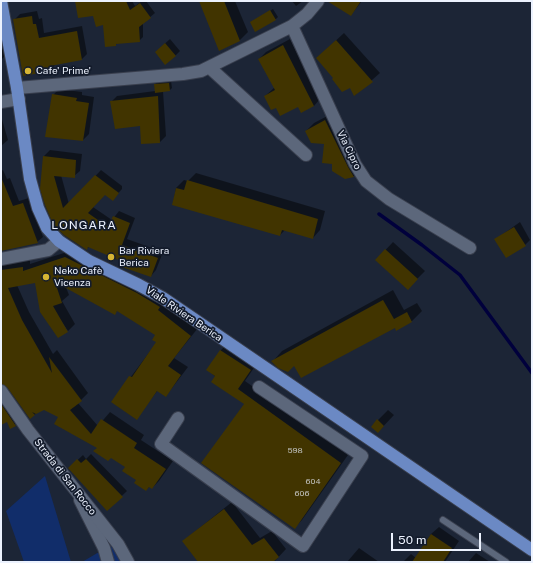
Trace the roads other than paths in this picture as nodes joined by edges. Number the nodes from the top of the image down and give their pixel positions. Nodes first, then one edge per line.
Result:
1 (1, 1) edge
2 (318, 1) edge
3 (292, 26) junction
4 (210, 68) junction
5 (18, 93) junction
6 (1, 102) edge
7 (306, 155) dead end
8 (59, 241) junction
9 (470, 248) dead end
10 (1, 259) edge
11 (259, 387) dead end
12 (1, 391) edge
13 (178, 418) dead end
14 (373, 442) junction
15 (362, 456) junction
16 (76, 491) junction
17 (443, 520) dead end
18 (532, 550) edge
19 (108, 562) edge
20 (128, 562) edge
21 (506, 562) edge

1 - 5 main road, Viale Riviera Berica
2 - 3 street
3 - 4 street
3 - 9 street, Via Cipro
4 - 5 street
4 - 7 street
5 - 6 street
5 - 8 main road, Viale Riviera Berica
8 - 10 street
8 - 14 main road, Viale Riviera Berica
11 - 15 street
12 - 16 street, Strada di San Rocco
13 - 15 street
14 - 15 street
14 - 18 main road, Viale Riviera Berica
16 - 19 street
16 - 20 street, Strada di San Rocco
17 - 21 lane

